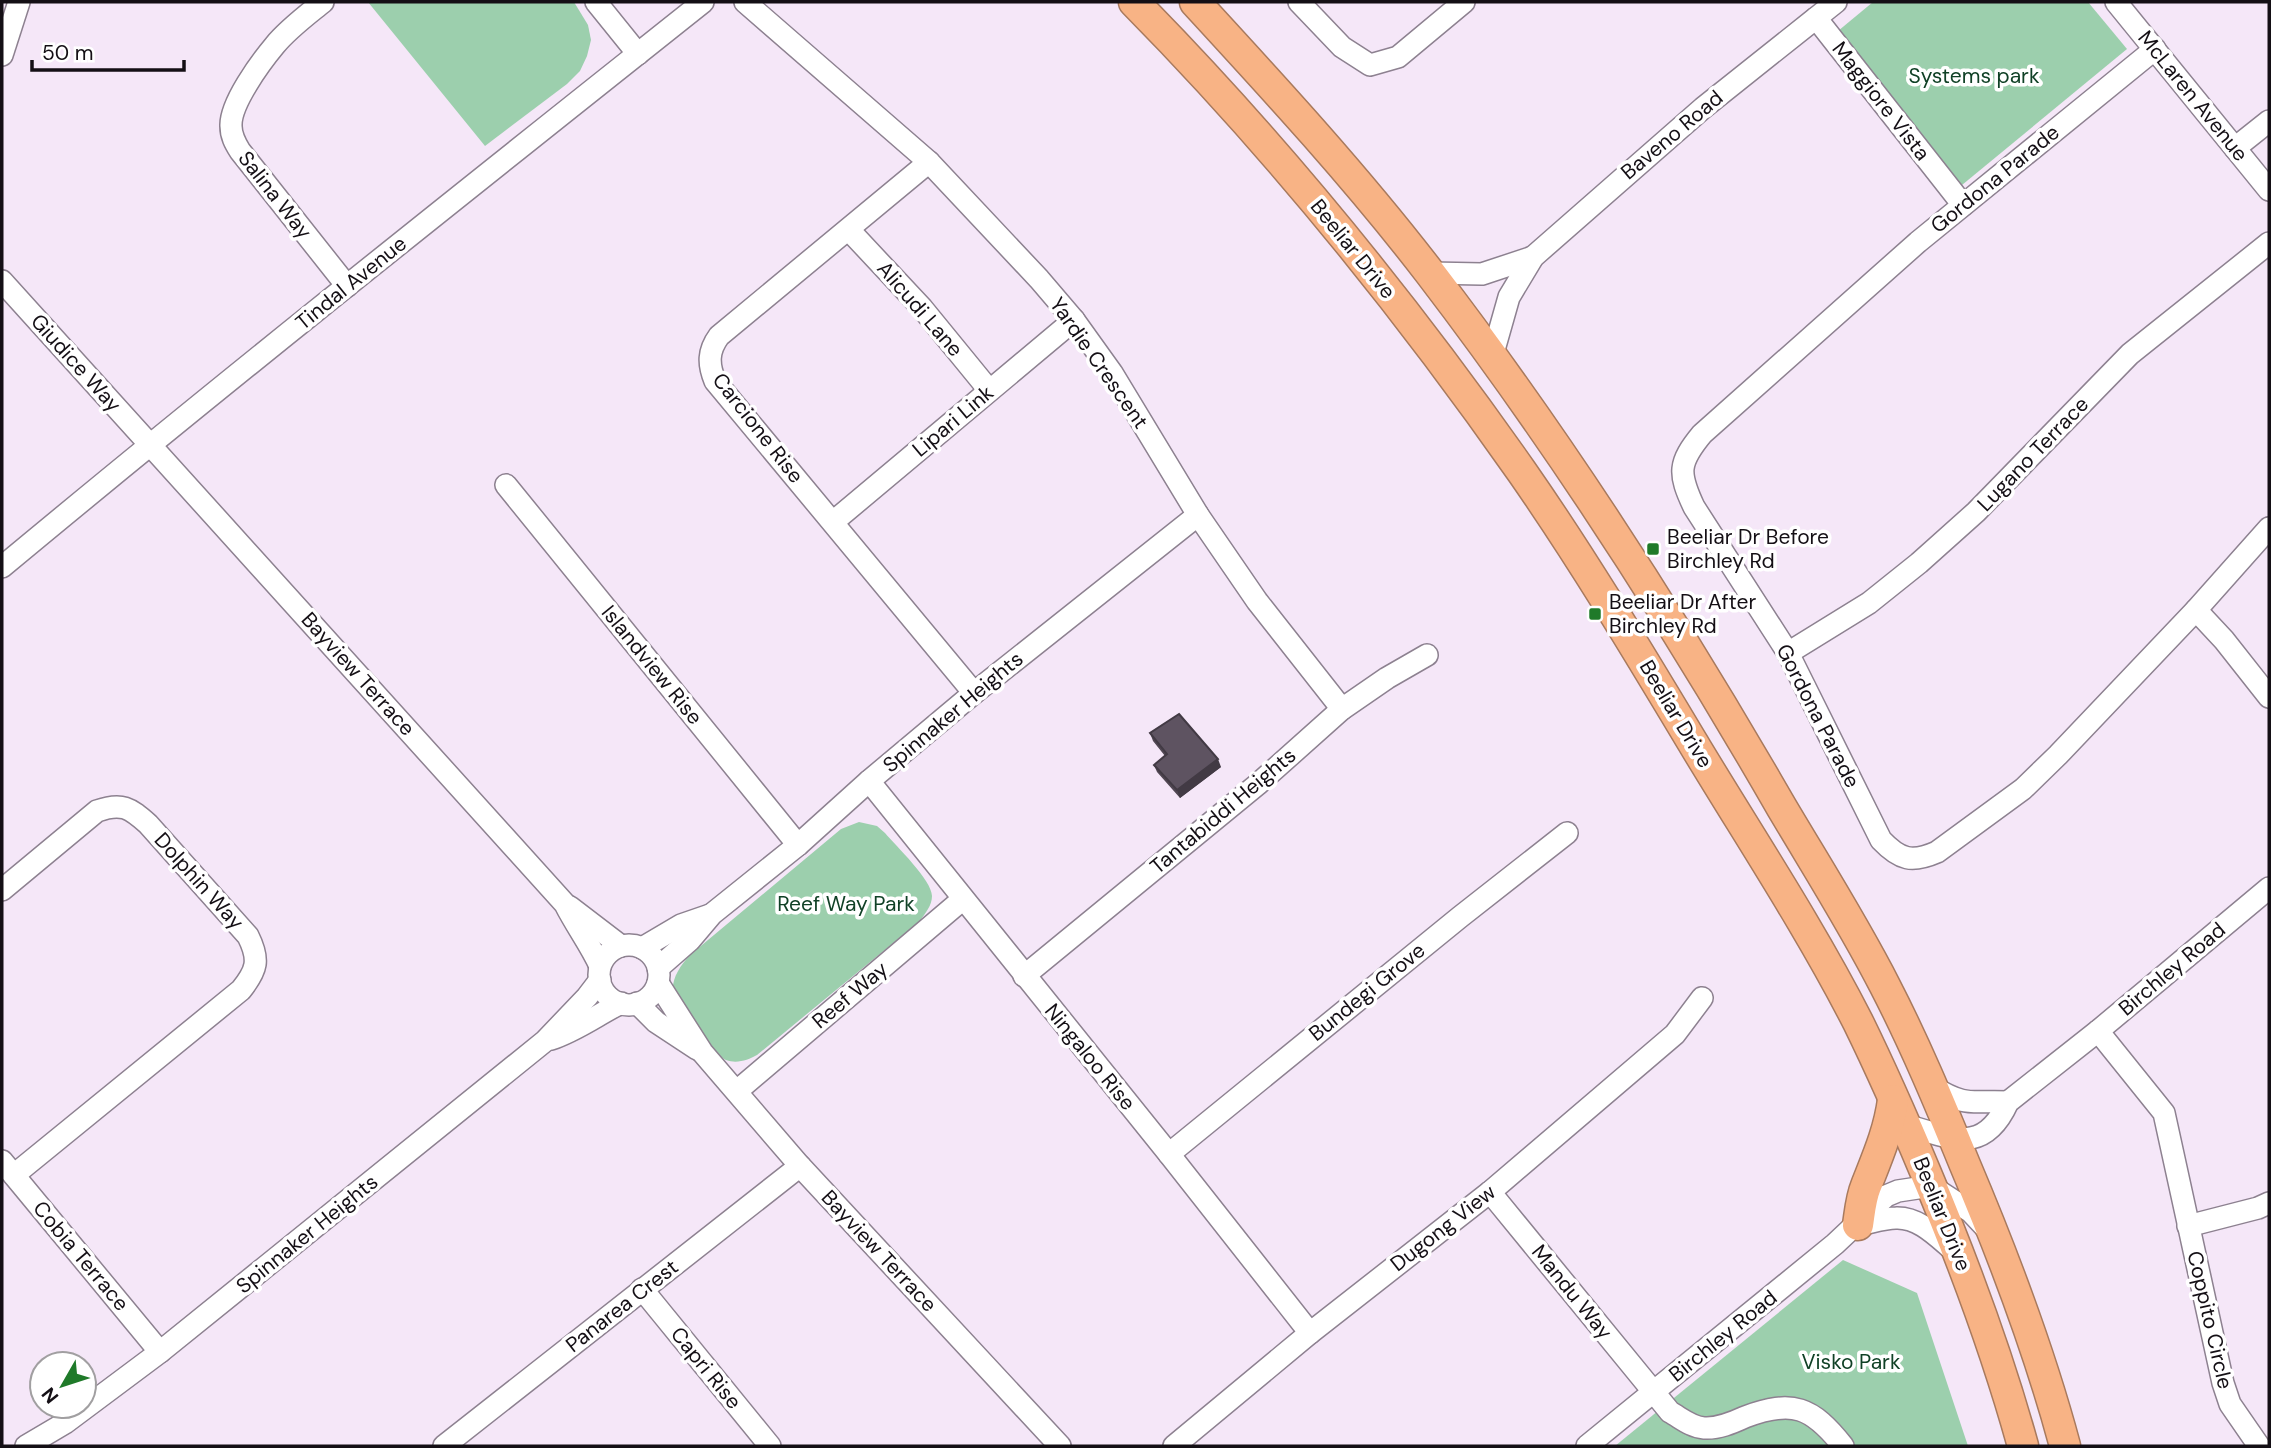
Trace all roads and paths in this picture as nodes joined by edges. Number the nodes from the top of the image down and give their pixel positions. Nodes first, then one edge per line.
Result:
1 (19, 2) edge
2 (596, 2) edge
3 (703, 2) edge
4 (745, 2) edge
5 (1134, 2) edge
6 (1195, 2) edge
7 (1299, 2) edge
8 (1464, 2) edge
9 (1836, 2) edge
10 (2116, 2) edge
11 (311, 6) edge
12 (1816, 18) junction
13 (2155, 49) junction
14 (638, 54) junction
15 (2, 55) edge
16 (2269, 121) edge
17 (2235, 148) junction
18 (929, 162) junction
19 (2269, 190) edge
20 (1963, 205) junction
21 (849, 230) junction
22 (2269, 243) edge
23 (1533, 257) junction
24 (1430, 273) junction
25 (2, 281) edge
26 (347, 286) junction
27 (1074, 320) junction
28 (1492, 357) junction
29 (989, 390) junction
30 (150, 444) junction
31 (506, 485) dead end
32 (1198, 515) junction
33 (833, 522) junction
34 (2269, 528) edge
35 (2, 567) edge
36 (2196, 610) junction
37 (1788, 653) junction
38 (1427, 655) dead end
39 (974, 693) junction
40 (2269, 697) edge
41 (1342, 709) junction
42 (869, 781) junction
43 (1789, 819) junction
44 (1567, 833) dead end
45 (798, 845) junction
46 (2269, 888) edge
47 (2, 890) edge
48 (963, 899) junction
49 (565, 904) junction
50 (712, 914) junction
51 (632, 947) junction
52 (600, 973) junction
53 (658, 976) junction
54 (1024, 976) junction
55 (1702, 998) dead end
56 (629, 1003) junction
57 (1858, 1023) junction
58 (2098, 1031) junction
59 (545, 1041) junction
60 (702, 1052) junction
61 (1933, 1087) junction
62 (737, 1091) junction
63 (2008, 1102) junction
64 (1899, 1112) junction
65 (1954, 1139) junction
66 (1169, 1154) junction
67 (800, 1166) junction
68 (8, 1168) edge
69 (1931, 1186) junction
70 (1490, 1192) junction
71 (2269, 1203) edge
72 (1858, 1225) junction
73 (2188, 1226) junction
74 (1996, 1238) junction
75 (1960, 1256) junction
76 (642, 1289) junction
77 (1310, 1333) junction
78 (2032, 1334) junction
79 (160, 1352) junction
80 (1654, 1392) junction
81 (65, 1423) junction
82 (26, 1446) edge
83 (45, 1446) edge
84 (444, 1446) edge
85 (770, 1446) edge
86 (1060, 1446) edge
87 (1174, 1446) edge
88 (1587, 1446) edge
89 (1843, 1446) edge
90 (2023, 1446) edge
91 (2050, 1446) edge
92 (2065, 1446) edge
93 (2259, 1446) edge

1 - 15 street
2 - 14 street
3 - 14 street, Tindal Avenue
4 - 18 street, Yardie Crescent
5 - 57 highway, Beeliar Drive
6 - 24 highway, Beeliar Drive
7 - 8 street
9 - 12 street
10 - 13 street, McLaren Avenue
11 - 26 street, Salina Way
12 - 20 street, Maggiore Vista
12 - 23 street, Baveno Road
13 - 17 street, McLaren Avenue
13 - 20 street, Gordona Parade
14 - 26 street, Tindal Avenue
16 - 17 street
17 - 19 street, McLaren Avenue
18 - 21 street, Carcione Rise
18 - 27 street, Yardie Crescent
20 - 37 street, Gordona Parade
21 - 29 street, Alicudi Lane
21 - 33 street, Carcione Rise
22 - 37 street, Lugano Terrace
23 - 24 street, Baveno Road
23 - 28 street, Baveno Road
24 - 28 highway, Beeliar Drive
25 - 30 street, Giudice Way
26 - 30 street, Tindal Avenue
27 - 29 street, Lipari Link
27 - 32 street, Yardie Crescent
28 - 43 highway, Beeliar Drive
29 - 33 street, Lipari Link
30 - 35 street, Tindal Avenue
30 - 49 street, Bayview Terrace
31 - 45 street, Islandview Rise
32 - 39 street, Spinnaker Heights
32 - 41 street, Yardie Crescent
33 - 39 street, Carcione Rise
34 - 36 street, Gordona Parade
36 - 37 street, Gordona Parade
36 - 40 street
38 - 41 street, Tantabiddi Heights
39 - 42 street, Spinnaker Heights
41 - 54 street, Tantabiddi Heights
42 - 45 street, Spinnaker Heights
42 - 48 street, Ningaloo Rise
43 - 57 highway
43 - 61 highway, Beeliar Drive
44 - 66 street, Bundegi Grove
45 - 50 street, Spinnaker Heights
46 - 58 street, Birchley Road
47 - 68 street, Dolphin Way
48 - 54 street, Ningaloo Rise
48 - 62 street, Reef Way
49 - 51 street, Bayview Terrace
49 - 52 street, Bayview Terrace
50 - 51 street, Spinnaker Heights
50 - 53 street, Spinnaker Heights
51 - 52 street
51 - 53 street
52 - 56 street
52 - 59 street, Spinnaker Heights
53 - 56 street
53 - 60 street, Bayview Terrace
54 - 66 street, Ningaloo Rise
55 - 70 street, Dugong View
56 - 59 street, Spinnaker Heights
56 - 60 street, Bayview Terrace
57 - 64 highway, Beeliar Drive
58 - 63 street, Birchley Road
58 - 73 street, Coppito Circle
59 - 79 street, Spinnaker Heights
60 - 62 street, Bayview Terrace
61 - 63 street
61 - 65 highway, Beeliar Drive
62 - 67 street, Bayview Terrace
63 - 65 street, Birchley Road
64 - 65 street, Birchley Road
64 - 69 highway, Beeliar Drive
64 - 72 highway
65 - 74 highway, Beeliar Drive
66 - 77 street, Ningaloo Rise
67 - 76 street, Panarea Crest
67 - 86 street, Bayview Terrace
68 - 79 street, Cobia Terrace
69 - 72 street, Birchley Road
69 - 74 street
69 - 75 highway, Beeliar Drive
70 - 77 street, Dugong View
70 - 80 street, Mandu Way
71 - 73 street, Coppito Circle
72 - 75 street, Birchley Road
72 - 80 street, Birchley Road
73 - 93 street, Coppito Circle
74 - 78 highway, Beeliar Drive
75 - 90 highway, Beeliar Drive
76 - 84 street, Panarea Crest
76 - 85 street, Capri Rise
77 - 87 street, Dugong View
78 - 91 highway
78 - 92 highway, Beeliar Drive
79 - 81 street, Spinnaker Heights
80 - 88 street, Birchley Road
80 - 89 street, Mandu Way
81 - 82 street, Spinnaker Heights
81 - 83 street, Spinnaker Heights

